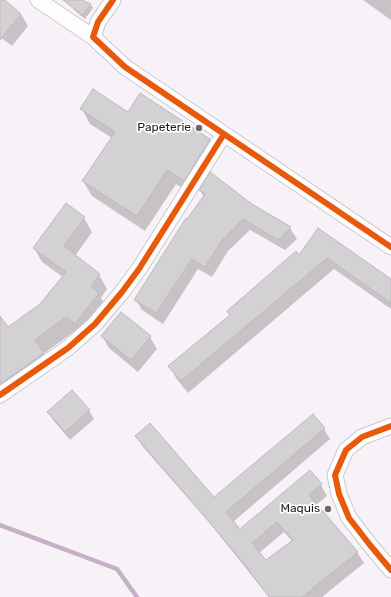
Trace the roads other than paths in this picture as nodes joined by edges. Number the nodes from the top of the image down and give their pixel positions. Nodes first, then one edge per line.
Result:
1 (38, 0) edge
2 (113, 0) edge
3 (93, 37) junction
4 (224, 134) junction
5 (391, 247) edge
6 (0, 395) edge
7 (391, 426) edge
8 (391, 570) edge

1 - 3 street
2 - 3 street
3 - 4 street
4 - 5 street
4 - 6 street
7 - 8 street

